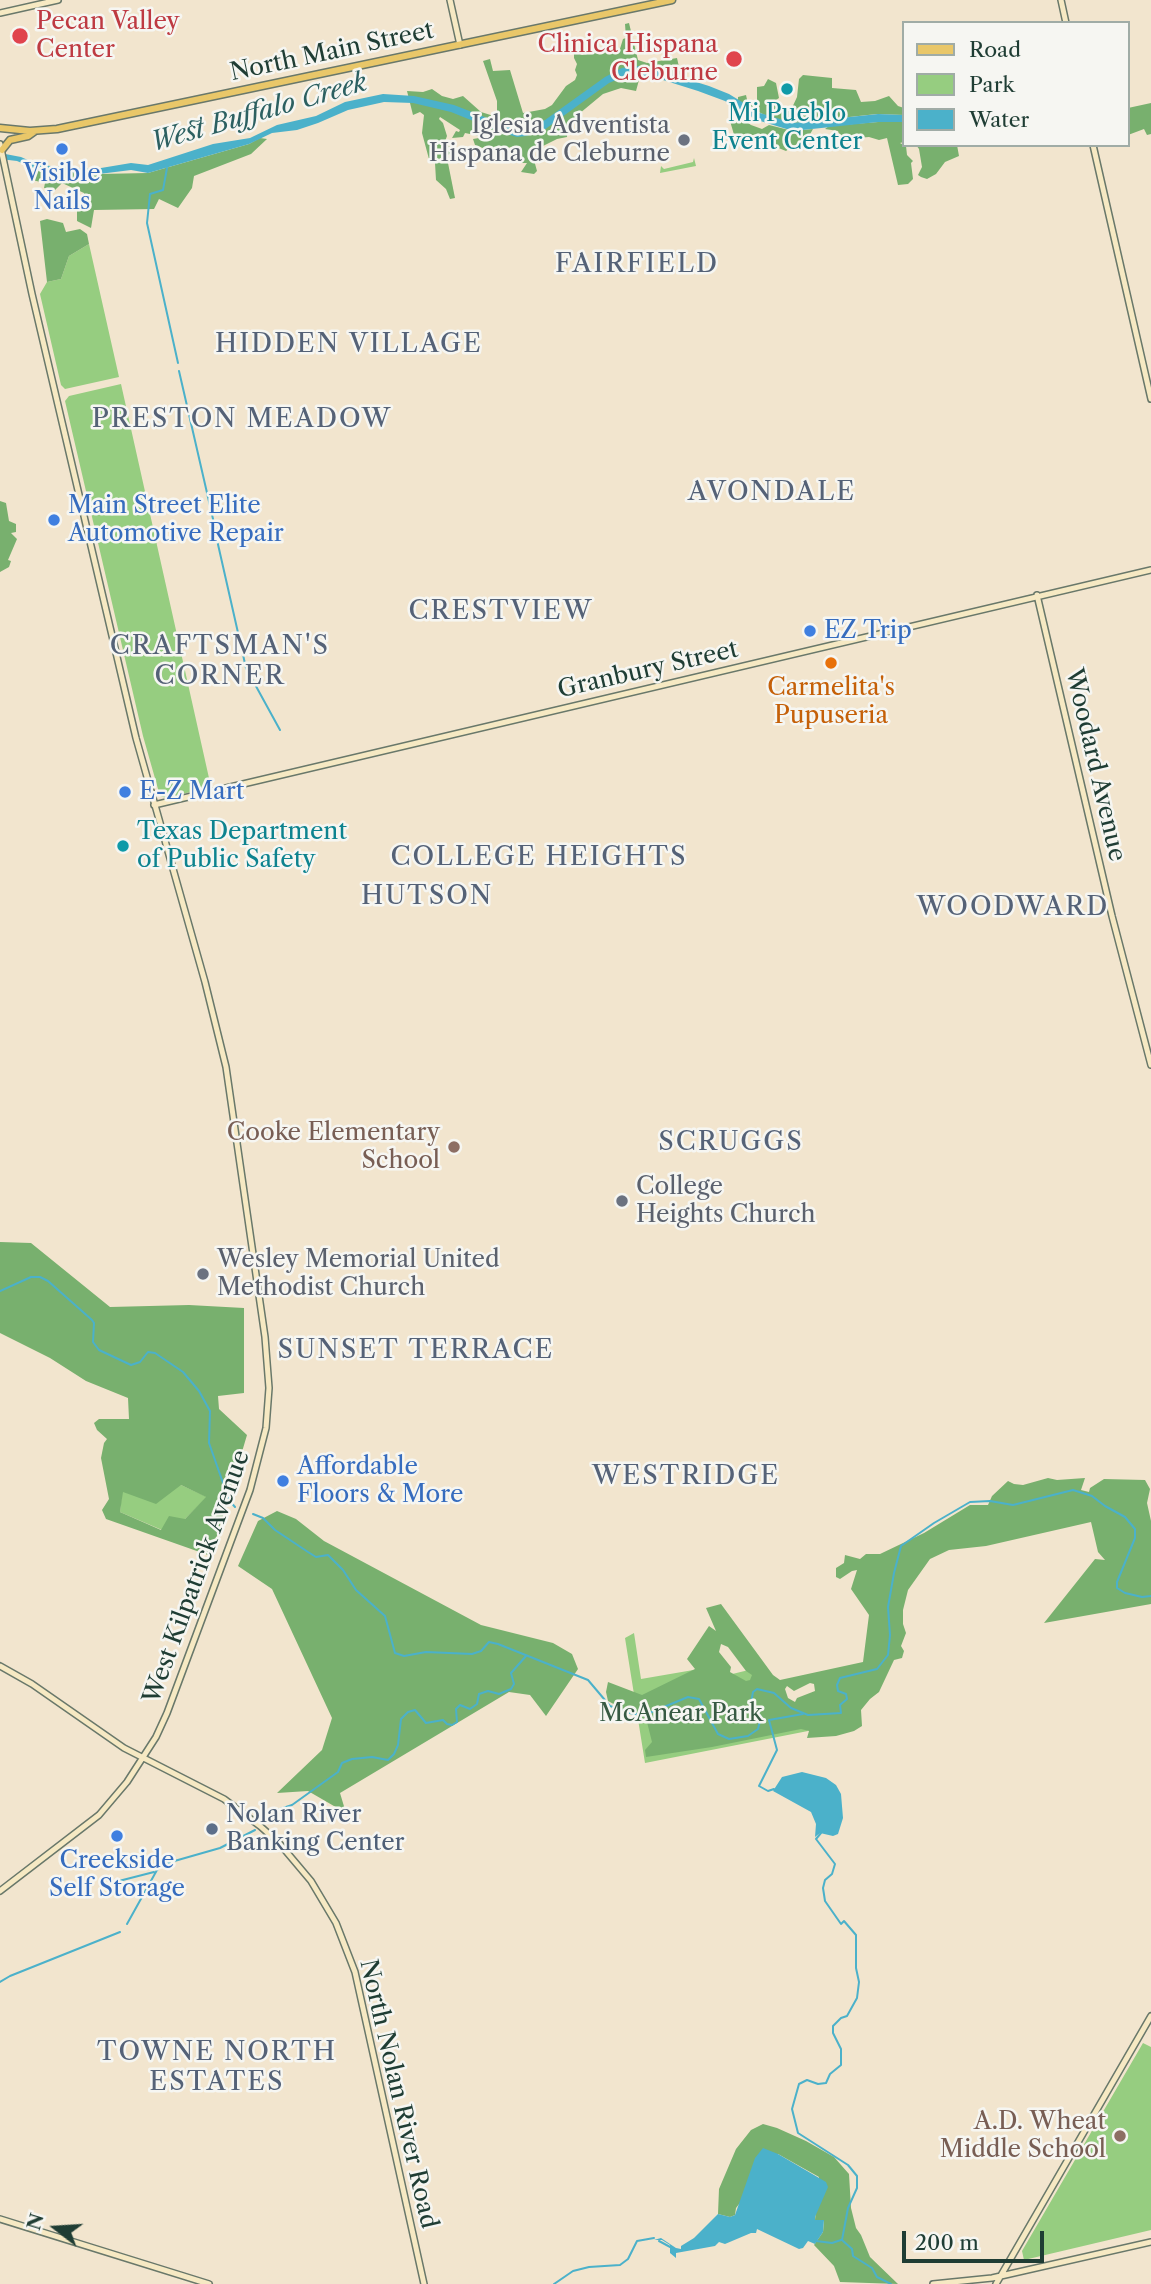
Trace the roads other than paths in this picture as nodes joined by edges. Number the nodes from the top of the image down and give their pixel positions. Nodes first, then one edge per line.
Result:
1 (58, 0) edge
2 (450, 0) edge
3 (671, 0) edge
4 (1061, 0) edge
5 (0, 13) edge
6 (1066, 21) edge
7 (460, 45) junction
8 (0, 128) edge
9 (35, 131) junction
10 (1, 147) edge
11 (1094, 147) edge
12 (1151, 399) edge
13 (1151, 570) edge
14 (1037, 595) junction
15 (154, 806) junction
16 (1151, 1065) edge
17 (0, 1666) edge
18 (144, 1759) junction
19 (0, 1891) edge
20 (1151, 2016) edge
21 (0, 2219) edge
22 (1151, 2242) edge
23 (999, 2277) junction
24 (209, 2284) edge
25 (424, 2284) edge
26 (933, 2284) edge
27 (996, 2284) edge

1 - 5 main road
2 - 7 main road
3 - 7 main road, North Main Street
4 - 6 main road
7 - 9 main road, North Main Street
8 - 9 main road, North Main Street
9 - 10 main road
10 - 15 main road, West Kilpatrick Avenue
11 - 12 main road
13 - 14 main road, Granbury Street
14 - 15 main road, Granbury Street
14 - 16 main road, Woodard Avenue
15 - 18 main road, West Kilpatrick Avenue
17 - 18 main road, North Nolan River Road
18 - 19 main road, West Kilpatrick Avenue
18 - 25 main road, North Nolan River Road
20 - 23 main road
21 - 24 main road
22 - 23 main road
23 - 26 main road
23 - 27 main road

